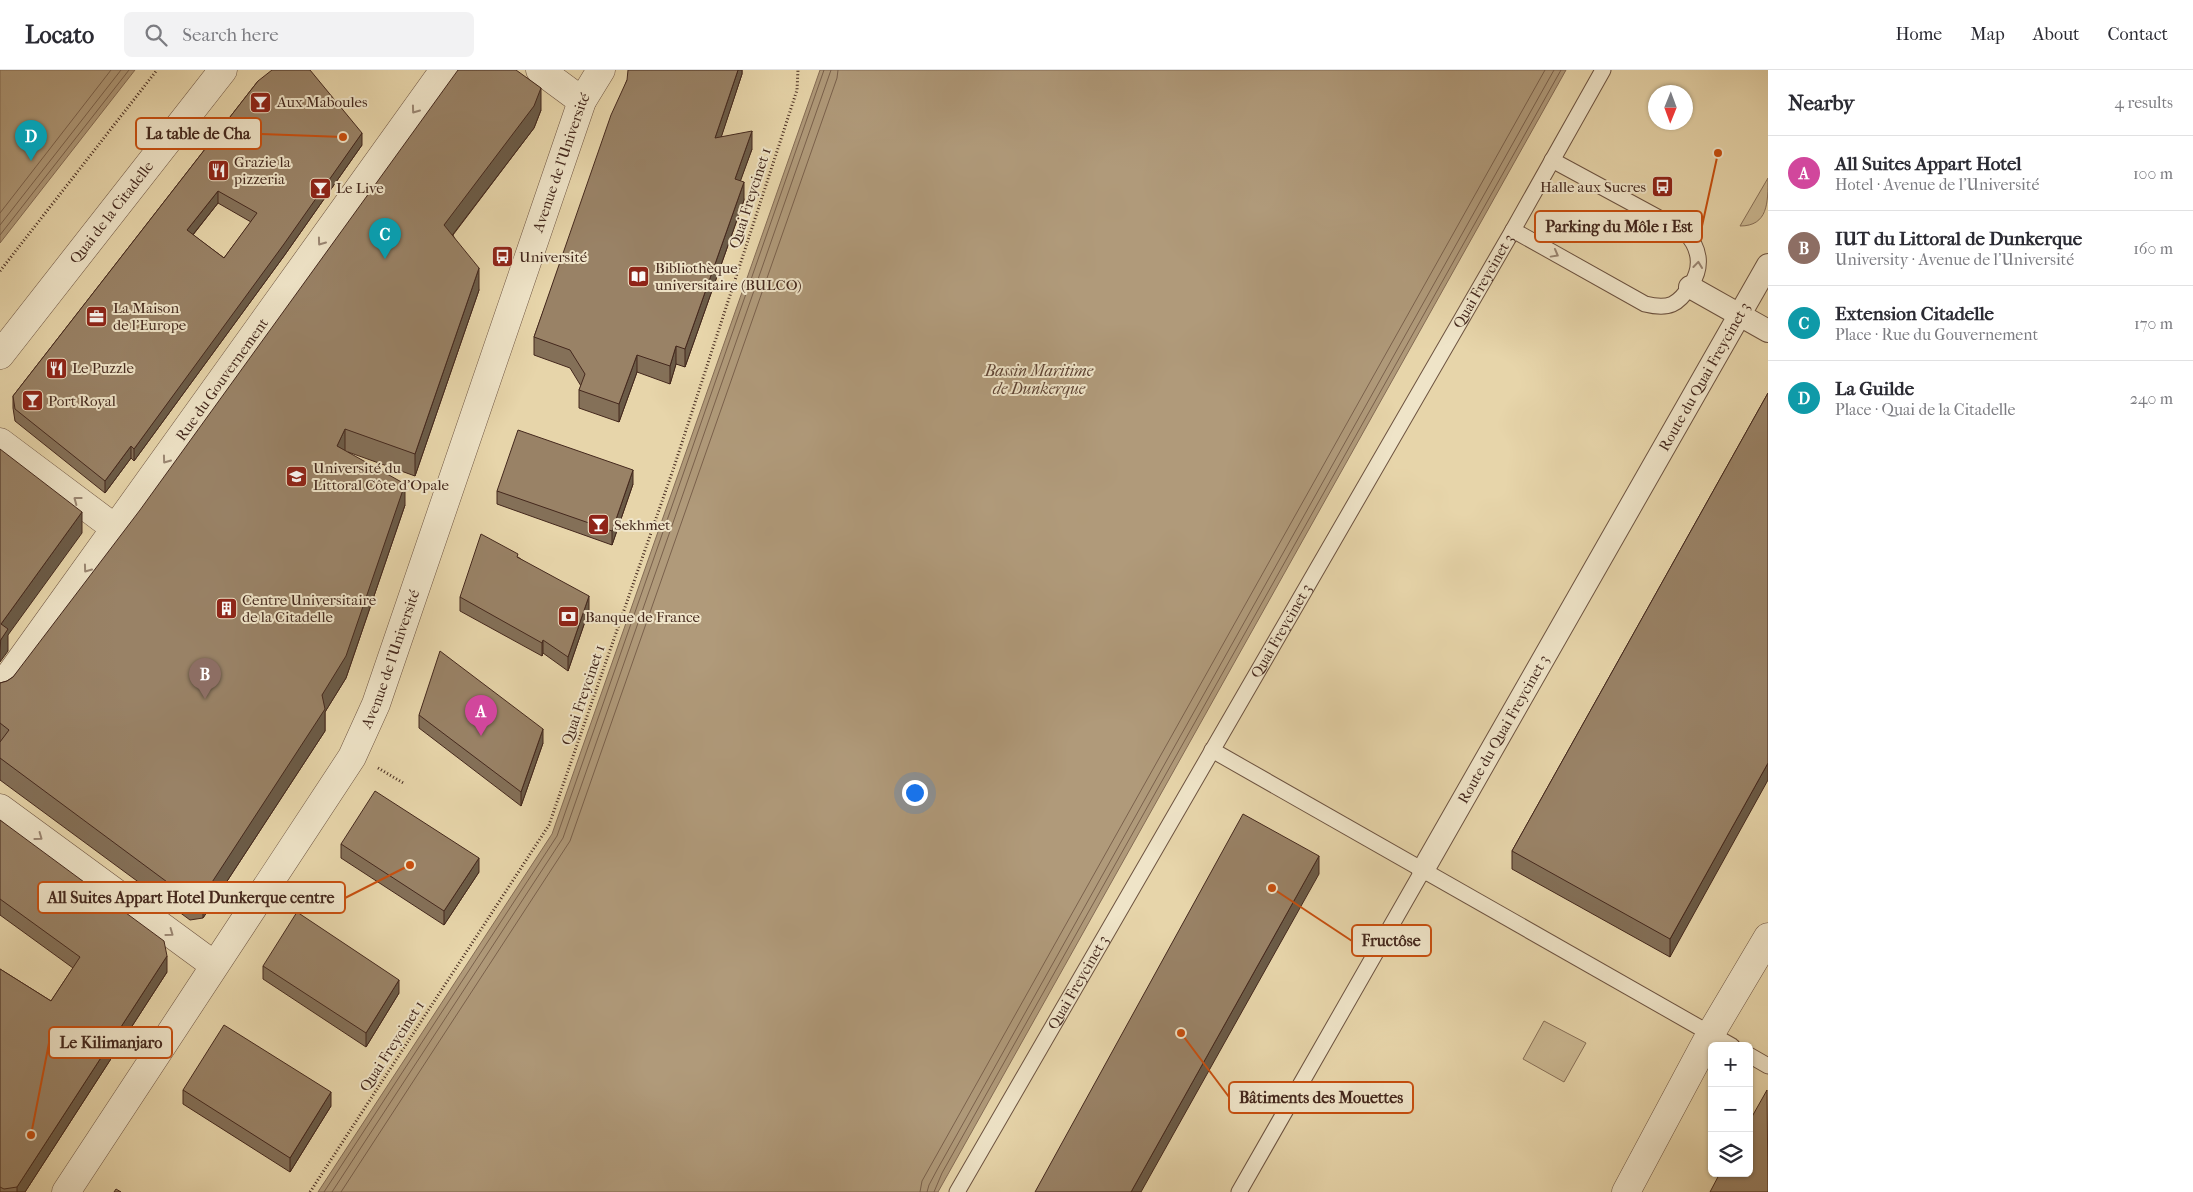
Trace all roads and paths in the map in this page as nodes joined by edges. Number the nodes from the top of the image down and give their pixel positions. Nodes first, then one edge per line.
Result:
1 (157, 70) edge
2 (224, 70) edge
3 (444, 70) edge
4 (540, 70) edge
5 (601, 70) edge
6 (798, 70) edge
7 (1602, 70) edge
8 (582, 101) junction
9 (1552, 160) junction
10 (1513, 230) junction
11 (1768, 265) edge
12 (0, 271) edge
13 (1690, 287) junction
14 (1740, 315) junction
15 (1768, 331) edge
16 (0, 355) edge
17 (0, 442) edge
18 (116, 529) junction
19 (0, 689) edge
20 (1212, 750) junction
21 (377, 768) dead end
22 (405, 784) dead end
23 (0, 808) edge
24 (1423, 870) junction
25 (1768, 937) edge
26 (214, 966) junction
27 (1722, 1040) edge
28 (1753, 1057) edge
29 (1768, 1066) edge
30 (66, 1192) edge
31 (310, 1192) edge
32 (957, 1192) edge
33 (1239, 1192) edge
34 (1626, 1192) edge

1 - 12 path
2 - 16 street, Quai de la Citadelle
3 -> 18 street, Rue du Gouvernement
4 - 8 street
5 - 8 street, Avenue de l'Université
6 - 31 path, Quai Freycinet 1
7 - 9 lane, Quai Freycinet 3
8 - 26 street, Avenue de l'Université
9 - 10 lane, Quai Freycinet 3
13 -> 9 lane
10 -> 13 lane
10 - 20 lane, Quai Freycinet 3
11 - 14 street, Route du Quai Freycinet 3
13 - 14 street
14 - 15 street
14 - 24 street, Route du Quai Freycinet 3
18 -> 17 street
18 -> 19 street, Rue du Gouvernement
20 - 24 lane
20 - 32 lane, Quai Freycinet 3
21 - 22 path
23 -> 26 street
24 - 27 lane
24 - 33 lane, Route du Quai Freycinet 3
25 - 27 street
26 - 30 street, Avenue de l'Université
27 - 34 street
28 - 29 lane

